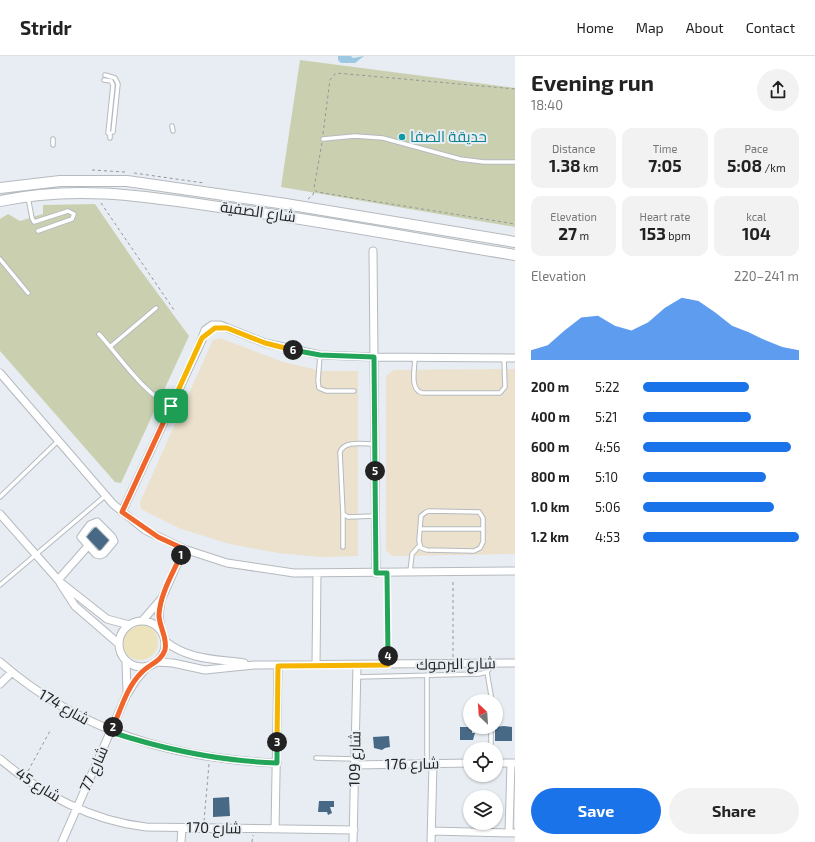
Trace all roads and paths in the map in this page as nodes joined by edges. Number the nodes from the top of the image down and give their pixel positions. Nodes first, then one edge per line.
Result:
1 (105, 75) dead end
2 (104, 80) dead end
3 (515, 89) edge
4 (172, 126) dead end
5 (173, 131) dead end
6 (110, 133) junction
7 (110, 138) dead end
8 (53, 139) dead end
9 (323, 139) junction
10 (53, 145) dead end
11 (515, 162) edge
12 (60, 181) junction
13 (0, 188) edge
14 (94, 192) junction
15 (61, 193) junction
16 (28, 196) junction
17 (0, 201) edge
18 (515, 224) edge
19 (38, 231) dead end
20 (515, 242) edge
21 (373, 251) dead end
22 (515, 255) edge
23 (0, 259) edge
24 (28, 293) dead end
25 (156, 308) dead end
26 (174, 310) dead end
27 (99, 334) dead end
28 (110, 346) junction
29 (320, 355) junction
30 (374, 357) junction
31 (415, 357) junction
32 (504, 358) junction
33 (515, 358) edge
34 (0, 373) edge
35 (354, 391) dead end
36 (171, 406) junction
37 (58, 441) junction
38 (374, 444) junction
39 (105, 496) junction
40 (0, 497) edge
41 (122, 512) junction
42 (0, 514) edge
43 (343, 514) junction
44 (375, 516) junction
45 (420, 529) junction
46 (483, 529) junction
47 (420, 545) junction
48 (88, 546) junction
49 (343, 547) dead end
50 (184, 549) junction
51 (35, 555) junction
52 (515, 571) edge
53 (410, 572) junction
54 (453, 572) junction
55 (376, 573) junction
56 (387, 573) junction
57 (316, 574) junction
58 (59, 581) junction
59 (0, 585) edge
60 (162, 598) junction
61 (143, 620) junction
62 (129, 625) junction
63 (162, 631) junction
64 (165, 641) junction
65 (118, 644) junction
66 (126, 661) junction
67 (0, 662) edge
68 (156, 662) junction
69 (493, 663) junction
70 (515, 663) edge
71 (452, 664) junction
72 (357, 665) junction
73 (388, 665) junction
74 (148, 666) junction
75 (254, 666) junction
76 (278, 666) junction
77 (316, 666) junction
78 (12, 672) junction
79 (487, 672) junction
80 (427, 675) junction
81 (357, 677) junction
82 (0, 684) edge
83 (491, 694) edge
84 (126, 696) junction
85 (50, 731) dead end
86 (111, 732) junction
87 (209, 758) junction
88 (316, 758) dead end
89 (0, 759) edge
90 (355, 762) junction
91 (277, 763) junction
92 (463, 763) edge
93 (513, 763) edge
94 (430, 764) junction
95 (24, 779) junction
96 (77, 808) junction
97 (182, 828) junction
98 (203, 828) junction
99 (276, 829) junction
100 (354, 830) junction
101 (432, 831) junction
102 (512, 833) edge
103 (62, 842) edge
104 (181, 842) edge
105 (353, 842) edge
106 (431, 842) edge

1 - 6 lane
2 - 6 lane
3 - 9 path
4 - 5 lane
6 - 7 lane
8 - 10 lane
9 - 11 lane
9 - 18 path
12 - 13 main road, شارع الصفية
12 - 15 main road
12 - 20 main road, شارع الصفية
14 - 15 main road, شارع الصفية
14 - 22 main road, شارع الصفية
14 - 26 path
15 - 16 main road, شارع الصفية
16 - 17 main road, شارع الصفية
16 - 19 lane
21 - 30 street
23 - 24 lane
25 - 28 lane
27 - 28 lane
28 - 36 lane
29 - 30 street
29 - 35 lane
29 - 36 street
30 - 31 street
30 - 38 street
31 - 32 street
31 - 32 lane
32 - 33 street
34 - 37 street
36 - 41 street
37 - 39 street
37 - 40 lane
38 - 43 lane
38 - 44 street
39 - 41 street
39 - 51 lane
41 - 50 street
42 - 51 street
43 - 44 lane
43 - 49 lane
44 - 55 street
45 - 46 lane
45 - 46 lane
45 - 47 lane
46 - 47 lane
47 - 53 lane
48 - 48 street
48 - 58 street
50 - 57 street
50 - 60 street
51 - 58 street
51 - 59 lane
52 - 54 street
53 - 54 street
53 - 56 street
54 - 71 path
55 - 56 street
55 - 57 street
56 - 73 path
57 - 77 street
58 - 62 street
58 - 65 street
60 - 61 street
60 - 63 street
61 - 62 street
61 - 63 street
62 - 65 street
63 - 64 street
64 - 68 street
64 - 75 street, شارع اليرموك
65 - 66 street
66 - 74 street
66 - 84 street, شارع 77
67 - 78 street, شارع 174
68 - 74 street
68 - 75 street, شارع اليرموك
69 - 70 street, شارع اليرموك
69 - 71 street, شارع اليرموك
69 - 79 lane
71 - 73 street, شارع اليرموك
72 - 73 street, شارع اليرموك
72 - 77 street, شارع اليرموك
72 - 81 street, شارع 109
74 - 84 street, شارع 77
75 - 76 street, شارع اليرموك
76 - 77 street, شارع اليرموك
76 - 91 street
78 - 82 street
78 - 86 street, شارع 174
79 - 80 lane
79 - 83 lane
80 - 81 lane
80 - 94 lane
81 - 90 street, شارع 109
84 - 86 street, شارع 77
85 - 95 path
86 - 87 street, شارع 174
86 - 96 street, شارع 77
87 - 91 street, شارع 174
87 - 98 path
88 - 90 lane
89 - 95 street, شارع 45
90 - 94 street, شارع 176
90 - 100 street, شارع 109
91 - 99 street
92 - 94 street, شارع 176
93 - 102 street
94 - 101 street
95 - 96 street, شارع 45
96 - 97 street, شارع 170
96 - 103 street, شارع 77
97 - 98 street, شارع 170
97 - 104 street
98 - 99 street, شارع 170
99 - 100 street, شارع 170
100 - 105 street, شارع 109
101 - 102 street
101 - 106 street

